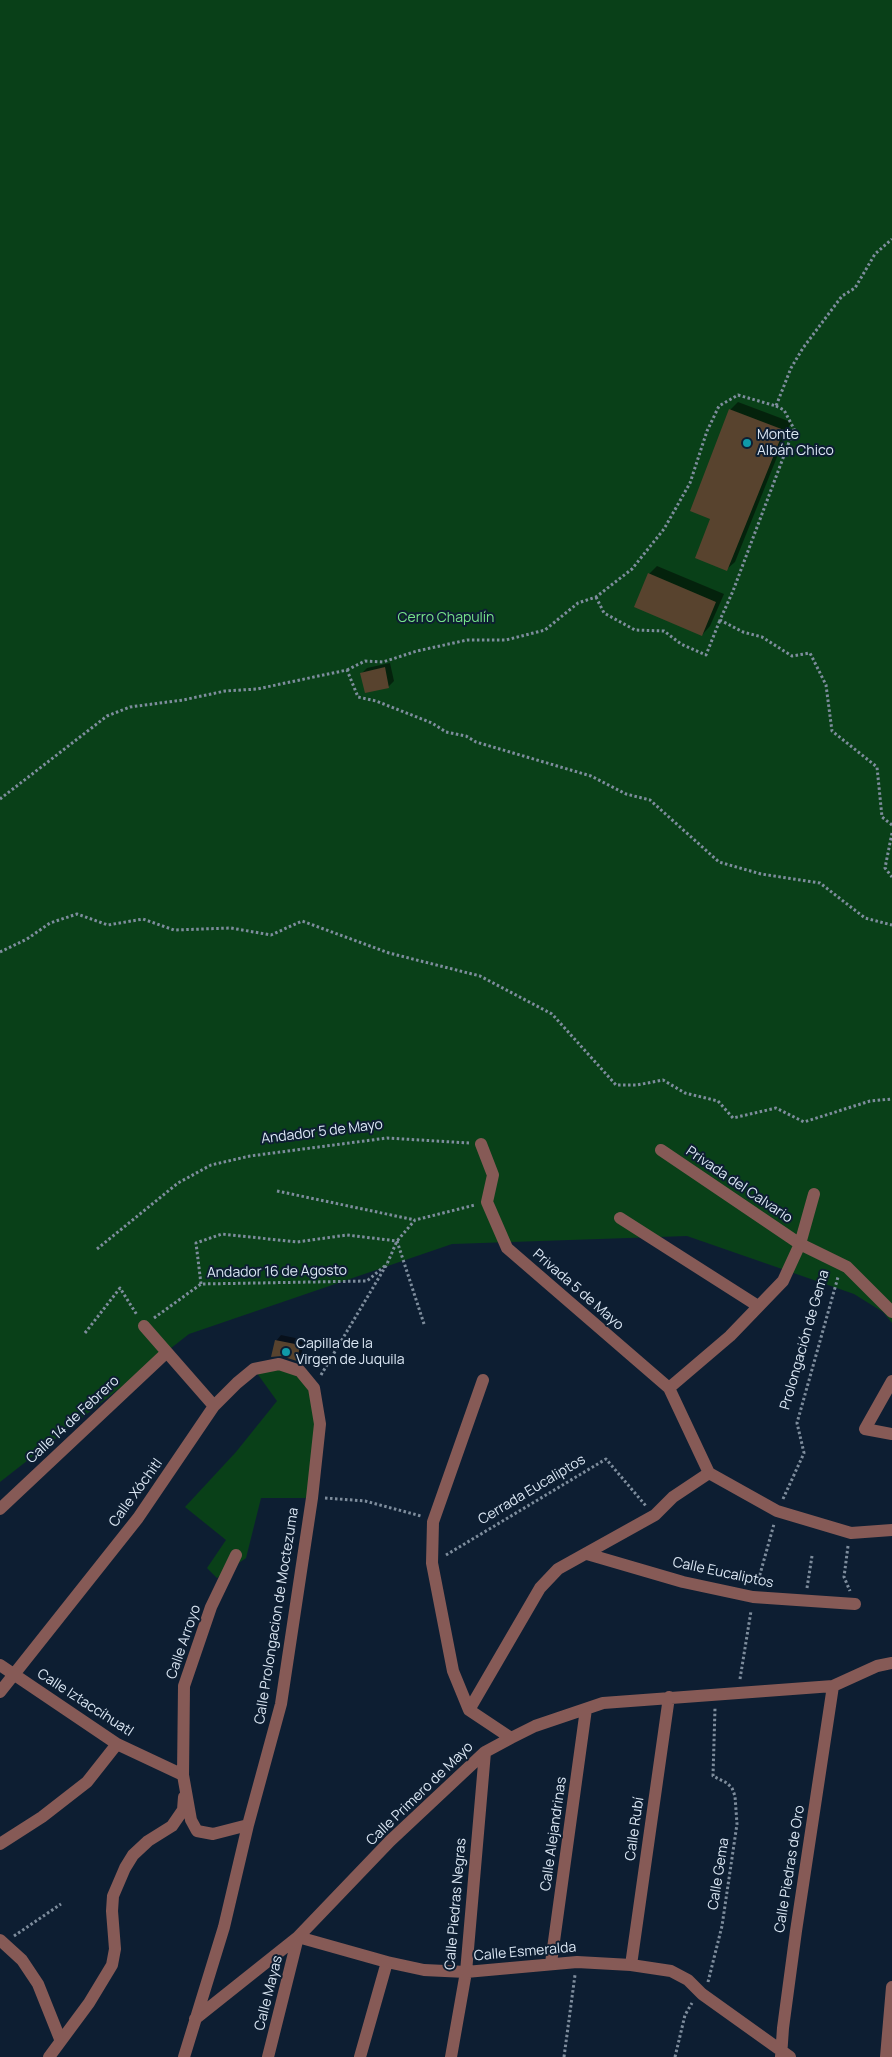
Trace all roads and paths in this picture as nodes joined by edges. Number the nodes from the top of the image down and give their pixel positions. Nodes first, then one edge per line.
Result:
1 (892, 239) edge
2 (776, 406) junction
3 (596, 597) junction
4 (720, 620) junction
5 (347, 670) junction
6 (0, 800) edge
7 (892, 825) edge
8 (892, 833) edge
9 (892, 877) edge
10 (892, 925) edge
11 (0, 952) edge
12 (892, 1099) edge
13 (480, 1144) joint
14 (661, 1150) dead end
15 (278, 1191) dead end
16 (814, 1194) dead end
17 (487, 1202) junction
18 (620, 1218) dead end
19 (415, 1220) junction
20 (397, 1242) junction
21 (800, 1244) junction
22 (97, 1248) dead end
23 (387, 1264) junction
24 (842, 1264) junction
25 (201, 1284) junction
26 (758, 1306) junction
27 (892, 1312) edge
28 (424, 1324) dead end
29 (144, 1326) junction
30 (85, 1333) dead end
31 (166, 1353) junction
32 (482, 1380) dead end
33 (892, 1380) edge
34 (314, 1388) junction
35 (669, 1388) junction
36 (214, 1406) junction
37 (892, 1434) edge
38 (708, 1472) junction
39 (312, 1498) junction
40 (0, 1510) edge
41 (777, 1511) junction
42 (654, 1516) junction
43 (433, 1522) junction
44 (892, 1530) edge
45 (851, 1533) junction
46 (587, 1554) junction
47 (236, 1555) dead end
48 (812, 1556) dead end
49 (432, 1563) junction
50 (753, 1598) junction
51 (805, 1602) junction
52 (855, 1604) joint
53 (892, 1662) edge
54 (0, 1665) edge
55 (14, 1675) junction
56 (833, 1686) junction
57 (0, 1692) edge
58 (738, 1692) junction
59 (716, 1695) junction
60 (669, 1697) junction
61 (586, 1709) junction
62 (469, 1710) junction
63 (511, 1738) junction
64 (117, 1744) junction
65 (485, 1752) junction
66 (184, 1781) junction
67 (248, 1825) junction
68 (0, 1844) edge
69 (60, 1904) dead end
70 (298, 1937) junction
71 (2, 1942) edge
72 (386, 1962) junction
73 (577, 1962) junction
74 (551, 1963) junction
75 (631, 1965) junction
76 (466, 1972) junction
77 (892, 1987) edge
78 (700, 1992) junction
79 (195, 2019) junction
80 (60, 2039) junction
81 (785, 2056) edge
82 (49, 2057) edge
83 (184, 2057) edge
84 (268, 2057) edge
85 (360, 2057) edge
86 (451, 2057) edge
87 (564, 2057) edge
88 (675, 2057) edge
89 (886, 2057) edge

1 - 2 path
2 - 3 path
2 - 4 path
3 - 4 path
3 - 5 path
4 - 7 path
5 - 6 path
5 - 10 path
8 - 9 path
11 - 12 path
13 - 17 street
13 - 22 path, Andador 5 de Mayo
14 - 21 street, Privada del Calvario
15 - 19 path
16 - 21 street
17 - 19 path
17 - 35 street, Privada 5 de Mayo
18 - 26 street
19 - 20 path
20 - 23 path
20 - 25 path
20 - 28 path
21 - 24 street, Privada del Calvario
21 - 26 street
23 - 25 path, Andador 16 de Agosto
23 - 34 path
24 - 27 street, Prolongación de Gema
24 - 41 path, Prolongación de Gema
25 - 29 path, Andador 16 de Agosto
26 - 35 street
29 - 30 path
29 - 31 street
31 - 36 street
31 - 40 street, Calle 14 de Febrero
32 - 43 street
33 - 37 street
34 - 36 street, Calle Xóchitl
34 - 39 street, Calle Prolongacion de Moctezuma
35 - 38 street
36 - 55 street, Calle Xóchitl
38 - 41 street
38 - 42 street
39 - 43 path
39 - 67 street, Calle Prolongacion de Moctezuma
41 - 45 street
41 - 50 path, Prolongación de Gema
42 - 46 street
42 - 49 path, Cerrada Eucaliptos
43 - 49 street
44 - 45 street
45 - 52 path
46 - 50 street, Calle Eucaliptos
46 - 62 street
47 - 66 street, Calle Arroyo
48 - 51 path
49 - 62 street
50 - 51 street, Calle Eucaliptos
50 - 58 path, Prolongación de Gema
51 - 52 street, Calle Eucaliptos
53 - 56 street, Calle Primero de Mayo
54 - 55 street, Calle Iztaccíhuatl
55 - 57 street, Calle Xóchitl
55 - 64 street, Calle Iztaccíhuatl
56 - 58 street, Calle Primero de Mayo
56 - 81 street, Calle Piedras de Oro
58 - 59 street, Calle Primero de Mayo
59 - 60 street, Calle Primero de Mayo
59 - 78 path, Calle Gema
60 - 61 street, Calle Primero de Mayo
60 - 75 street, Calle Rubí
61 - 63 street, Calle Primero de Mayo
61 - 74 street, Calle Alejandrinas
62 - 63 street
63 - 65 street, Calle Primero de Mayo
64 - 66 street, Calle Iztaccíhuatl
64 - 68 street
65 - 70 street, Calle Primero de Mayo
65 - 76 street, Calle Piedras Negras
66 - 67 street
66 - 80 street
67 - 79 street, Calle Prolongacion de Moctezuma
69 - 71 path
70 - 72 street, Calle Esmeralda
70 - 79 street, Calle Primero de Mayo
70 - 84 street, Calle Mayas
71 - 80 street
72 - 76 street, Calle Esmeralda
72 - 85 street
73 - 74 street, Calle Esmeralda
73 - 75 street, Calle Esmeralda
73 - 87 path
74 - 76 street, Calle Esmeralda
75 - 78 street, Calle Esmeralda
76 - 86 street, Calle Piedras Negras
77 - 89 street
78 - 81 street, Calle Esmeralda
78 - 88 path, Calle Gema
79 - 83 street, Calle Prolongacion de Moctezuma
80 - 82 street

